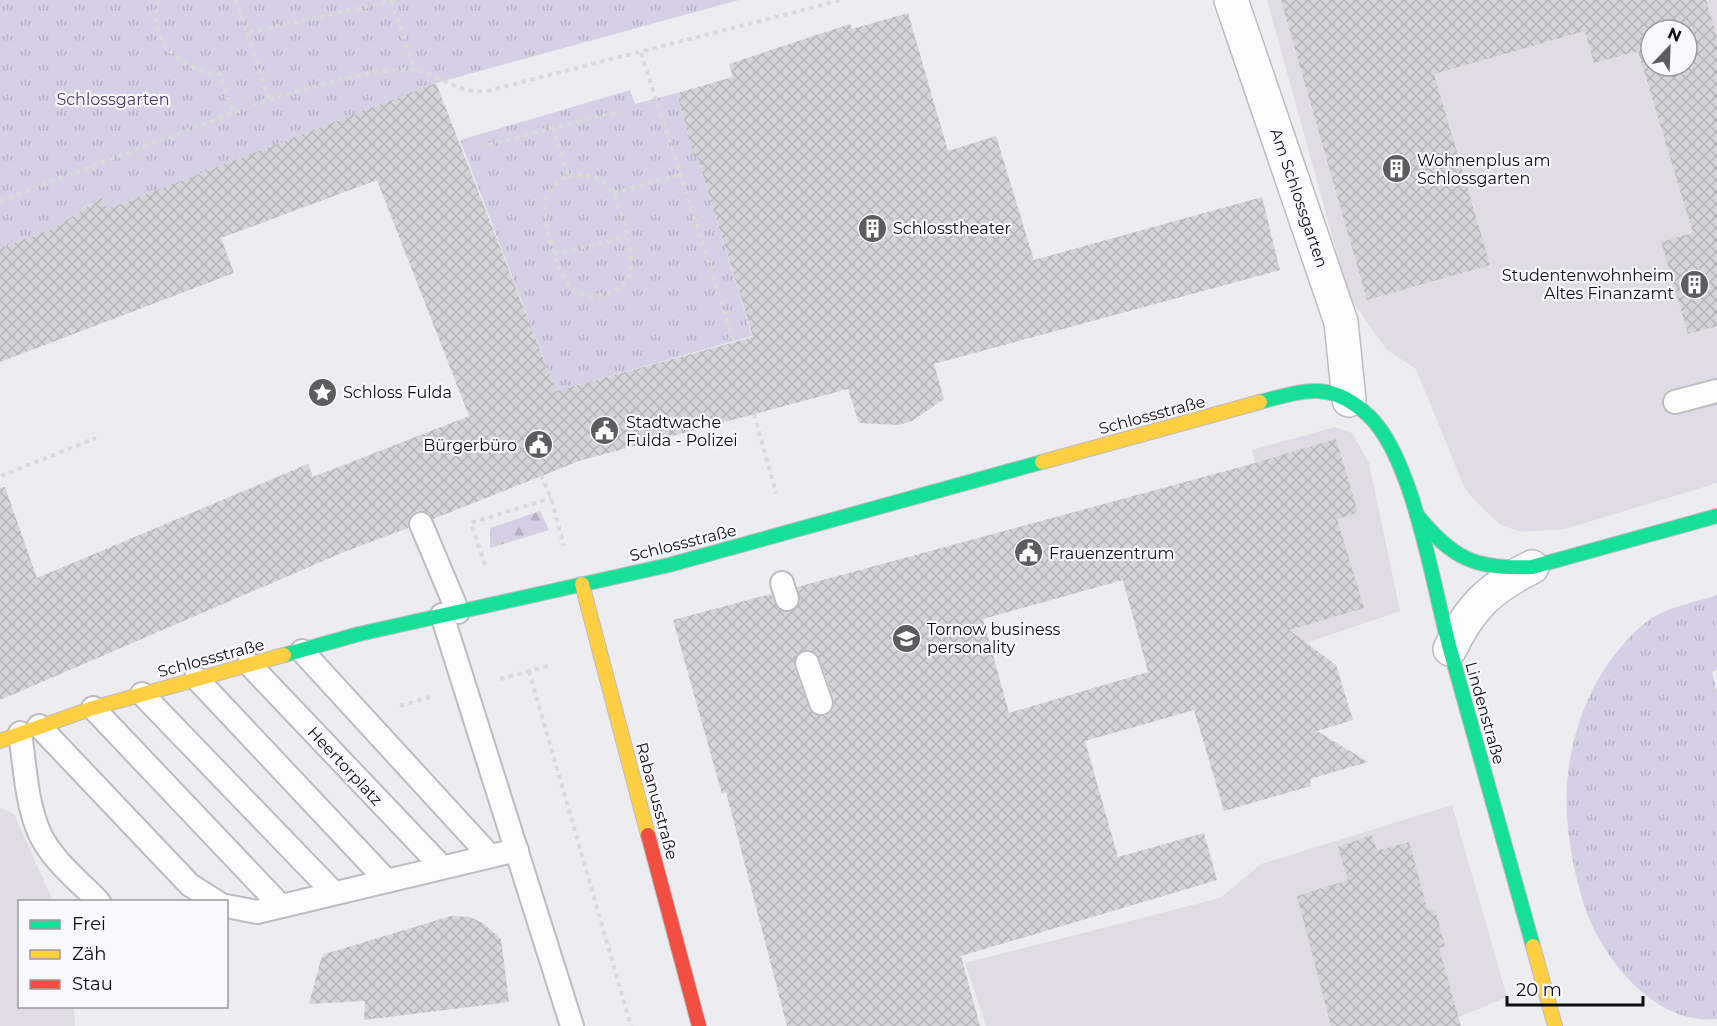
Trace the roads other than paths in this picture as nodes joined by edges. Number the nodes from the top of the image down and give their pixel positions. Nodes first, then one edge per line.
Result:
1 (1231, 0) edge
2 (1717, 391) edge
3 (1675, 402) dead end
4 (1359, 408) junction
5 (1413, 508) junction
6 (1717, 516) edge
7 (421, 524) dead end
8 (1532, 567) junction
9 (582, 584) junction
10 (450, 613) junction
11 (1449, 649) junction
12 (302, 651) junction
13 (807, 663) dead end
14 (249, 664) junction
15 (196, 678) junction
16 (142, 694) junction
17 (821, 703) dead end
18 (93, 708) junction
19 (20, 733) edge
20 (517, 850) junction
21 (490, 856) junction
22 (442, 867) junction
23 (387, 881) junction
24 (334, 893) junction
25 (97, 900) edge
26 (214, 900) edge
27 (228, 906) edge
28 (281, 906) junction
29 (572, 1026) edge
30 (699, 1026) edge
31 (1555, 1026) edge

1 - 4 street, Am Schlossgarten
2 - 3 lane
4 - 5 street, Lindenstraße
4 - 9 street, Schlossstraße
5 - 8 street
5 - 11 street, Lindenstraße
6 - 8 street
7 - 10 lane
8 - 11 street
9 - 10 street, Schlossstraße
9 - 30 street, Rabanusstraße
10 - 12 street, Schlossstraße
10 - 20 lane
11 - 31 street, Lindenstraße
12 - 14 street, Schlossstraße
12 - 21 lane
13 - 17 lane
14 - 15 street, Schlossstraße
14 - 22 lane, Heertorplatz
15 - 16 street, Schlossstraße
15 - 23 lane
16 - 18 street, Schlossstraße
16 - 24 lane
18 - 19 street, Schlossstraße
18 - 28 lane
19 - 25 lane
19 - 26 lane
20 - 21 lane
20 - 29 lane
21 - 22 lane
22 - 23 lane
23 - 24 lane
24 - 28 lane
27 - 28 lane

